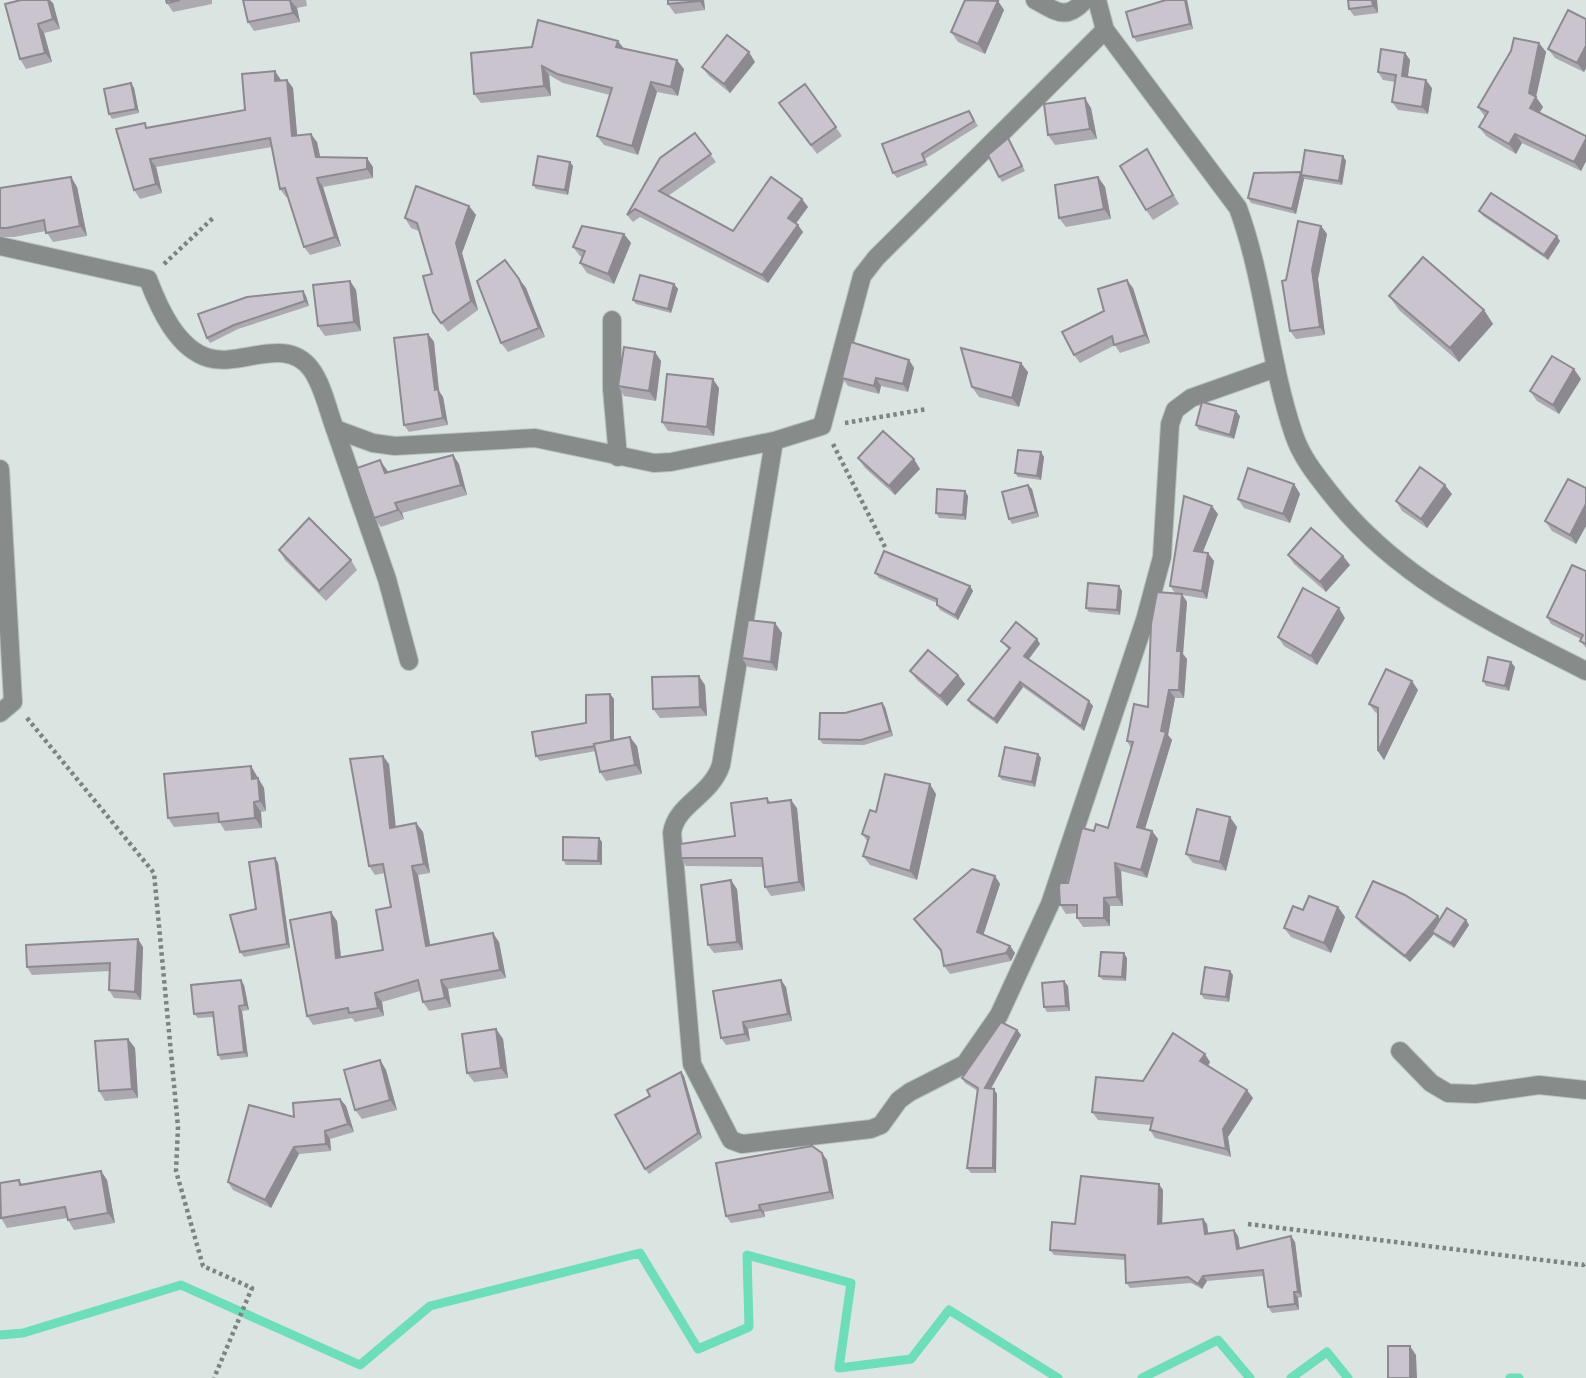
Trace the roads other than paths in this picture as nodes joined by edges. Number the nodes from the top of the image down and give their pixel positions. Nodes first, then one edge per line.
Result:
1 (1035, 0) edge
2 (1085, 0) edge
3 (1097, 0) edge
4 (1105, 30) junction
5 (0, 246) edge
6 (612, 320) dead end
7 (1276, 368) junction
8 (335, 429) junction
9 (774, 441) junction
10 (618, 457) junction
11 (0, 469) edge
12 (409, 661) dead end
13 (1586, 671) edge
14 (6, 707) edge
15 (1400, 1051) dead end
16 (1586, 1090) edge

1 - 2 street
3 - 4 street
4 - 7 street
4 - 9 street
5 - 8 street
6 - 10 street
7 - 9 street
7 - 13 street
8 - 10 street
8 - 12 street
9 - 10 street
11 - 14 street
15 - 16 street

